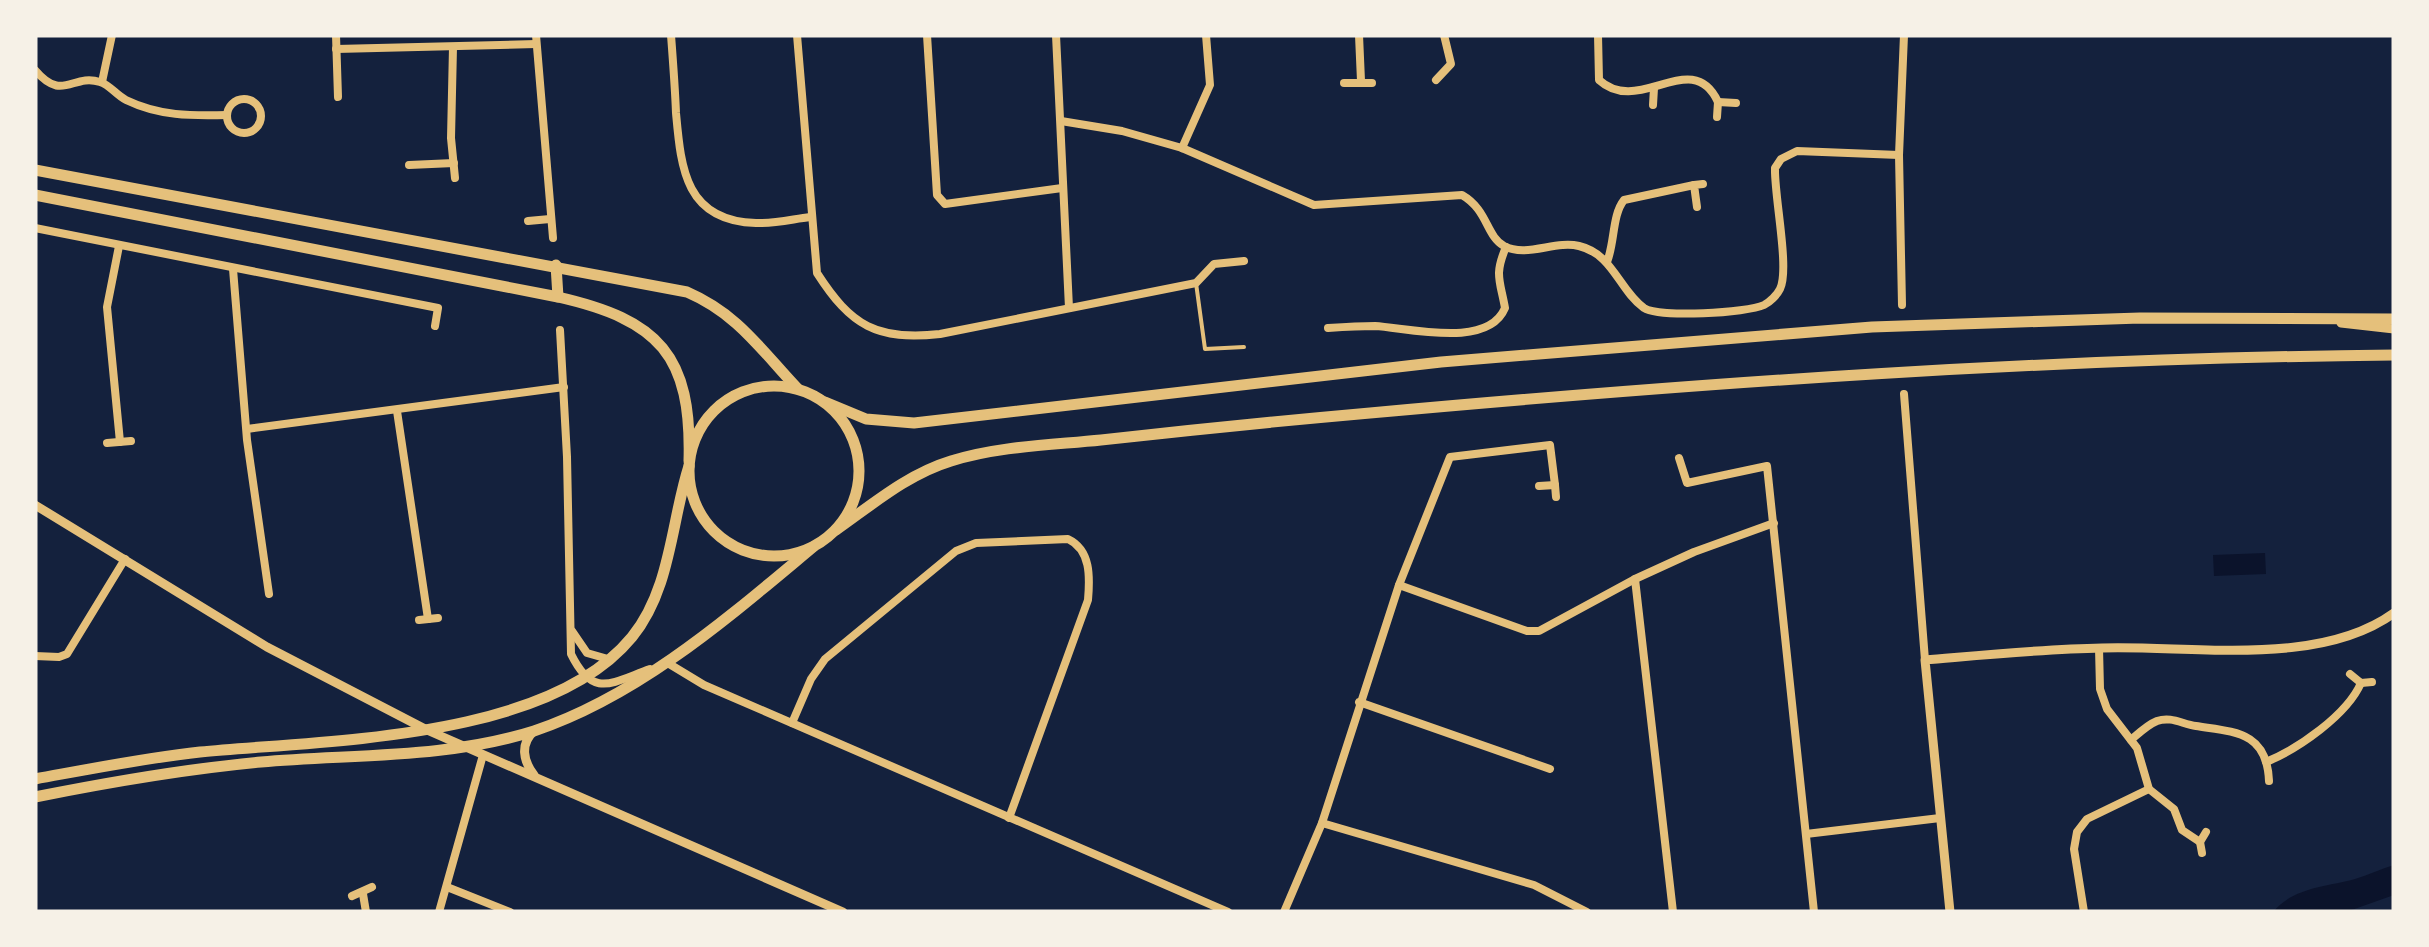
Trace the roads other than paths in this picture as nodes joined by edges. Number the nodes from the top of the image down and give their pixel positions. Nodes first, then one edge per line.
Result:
1 (112, 35) edge
2 (336, 35) edge
3 (671, 35) edge
4 (797, 35) edge
5 (927, 35) edge
6 (1056, 35) edge
7 (1206, 35) edge
8 (1358, 35) edge
9 (1444, 35) edge
10 (1598, 35) edge
11 (1904, 35) edge
12 (536, 39) edge
13 (452, 47) junction
14 (336, 49) junction
15 (35, 70) edge
16 (1436, 80) dead end
17 (1361, 81) junction
18 (102, 82) junction
19 (1344, 83) dead end
20 (1372, 83) dead end
21 (1654, 88) junction
22 (338, 97) dead end
23 (1718, 102) junction
24 (1736, 103) dead end
25 (1653, 105) dead end
26 (227, 115) junction
27 (1717, 118) dead end
28 (1061, 120) junction
29 (1182, 148) junction
30 (1899, 155) junction
31 (454, 164) junction
32 (409, 165) dead end
33 (35, 170) edge
34 (456, 178) dead end
35 (1062, 188) junction
36 (35, 194) edge
37 (1696, 207) dead end
38 (810, 217) junction
39 (550, 219) junction
40 (528, 221) dead end
41 (35, 228) edge
42 (553, 238) dead end
43 (119, 246) junction
44 (1506, 248) junction
45 (1244, 260) dead end
46 (1607, 262) junction
47 (556, 265) junction
48 (233, 269) junction
49 (1196, 283) junction
50 (558, 297) junction
51 (1902, 306) dead end
52 (1070, 308) junction
53 (2394, 320) edge
54 (2324, 322) junction
55 (434, 326) dead end
56 (1328, 328) dead end
57 (2394, 329) edge
58 (560, 330) dead end
59 (1244, 347) dead end
60 (2394, 355) edge
61 (564, 388) junction
62 (798, 389) junction
63 (1904, 394) dead end
64 (825, 402) junction
65 (397, 411) junction
66 (247, 429) junction
67 (132, 441) dead end
68 (120, 442) junction
69 (107, 443) dead end
70 (1679, 458) dead end
71 (689, 463) junction
72 (1555, 485) junction
73 (1539, 486) dead end
74 (1556, 496) dead end
75 (35, 505) edge
76 (1774, 523) junction
77 (836, 530) junction
78 (813, 547) junction
79 (125, 559) junction
80 (1634, 578) junction
81 (1400, 584) junction
82 (269, 594) dead end
83 (2394, 613) edge
84 (438, 618) dead end
85 (572, 631) junction
86 (2099, 648) junction
87 (35, 656) edge
88 (608, 659) junction
89 (1925, 660) junction
90 (663, 664) junction
91 (2350, 674) dead end
92 (583, 676) junction
93 (2361, 682) junction
94 (2372, 682) dead end
95 (1360, 702) junction
96 (792, 723) junction
97 (427, 730) junction
98 (536, 730) junction
99 (2131, 740) junction
100 (268, 746) junction
101 (465, 747) junction
102 (483, 755) junction
103 (270, 762) junction
104 (2266, 762) junction
105 (1550, 769) dead end
106 (534, 777) junction
107 (35, 779) edge
108 (2269, 781) dead end
109 (2149, 788) junction
110 (35, 797) edge
111 (1009, 818) junction
112 (1940, 818) junction
113 (1322, 823) junction
114 (2206, 832) dead end
115 (1806, 834) junction
116 (2200, 842) junction
117 (2202, 853) dead end
118 (372, 887) dead end
119 (447, 887) junction
120 (363, 894) junction
121 (352, 896) dead end
122 (1200, 901) junction
123 (366, 912) edge
124 (439, 912) edge
125 (510, 912) edge
126 (843, 912) edge
127 (1196, 912) edge
128 (1228, 912) edge
129 (1284, 912) edge
130 (1587, 912) edge
131 (1672, 912) edge
132 (1814, 912) edge
133 (1950, 912) edge
134 (2084, 912) edge

1 - 18 street
2 - 14 street
3 - 38 street
4 - 38 street
5 - 35 street
6 - 28 street
7 - 29 street
8 - 17 street
9 - 16 street
10 - 21 street
11 - 30 street
12 - 13 street
12 - 39 street
13 - 14 street
13 - 31 street
14 - 22 street
15 - 18 street
17 - 19 street
17 - 20 street
18 - 26 street
21 - 23 street
21 - 25 street
23 - 24 street
23 - 27 street
26 - 26 street
28 - 29 street
28 - 35 street
29 - 44 street
30 - 46 street
30 - 51 street
31 - 32 street
31 - 34 street
33 - 47 main road
35 - 52 street
36 - 50 main road
37 - 46 street
38 - 52 street
39 - 40 street
39 - 42 street
41 - 43 street
43 - 48 street
43 - 68 street
44 - 46 street
44 - 56 street
45 - 49 street
47 - 50 main road
47 - 62 main road
48 - 55 street
48 - 66 street
49 - 52 street
49 - 59 lane
50 - 71 main road
53 - 54 main road
54 - 57 street
54 - 64 main road
58 - 61 street
60 - 77 main road
61 - 65 street
61 - 85 street
62 - 64 main road
62 - 71 main road
63 - 89 street
64 - 77 main road
65 - 66 street
65 - 84 street
66 - 82 street
67 - 68 street
68 - 69 street
70 - 76 street
71 - 78 main road
71 - 88 main road
72 - 73 street
72 - 74 street
72 - 81 street
75 - 79 street
76 - 80 street
76 - 115 street
77 - 78 main road
78 - 90 main road
79 - 87 street
79 - 97 street
80 - 81 street
80 - 131 street
81 - 95 street
83 - 86 street
85 - 88 street
85 - 92 street
86 - 89 street
86 - 99 street
88 - 92 main road
89 - 112 street
90 - 92 street
90 - 96 street
90 - 98 main road
91 - 93 street
92 - 97 main road
93 - 94 street
93 - 104 street
95 - 105 street
95 - 113 street
96 - 111 street
96 - 111 street
97 - 100 main road
97 - 101 street
98 - 101 main road
98 - 106 street
99 - 104 street
99 - 109 street
100 - 103 main road
100 - 107 main road
101 - 102 street
101 - 103 main road
102 - 106 street
102 - 119 street
103 - 110 main road
104 - 108 street
106 - 126 street
109 - 116 street
109 - 134 street
111 - 122 street
112 - 115 street
112 - 133 street
113 - 129 street
113 - 130 street
114 - 116 street
115 - 132 street
116 - 117 street
118 - 120 street
119 - 124 street
119 - 125 street
120 - 121 street
120 - 123 street
122 - 127 street
122 - 128 street

